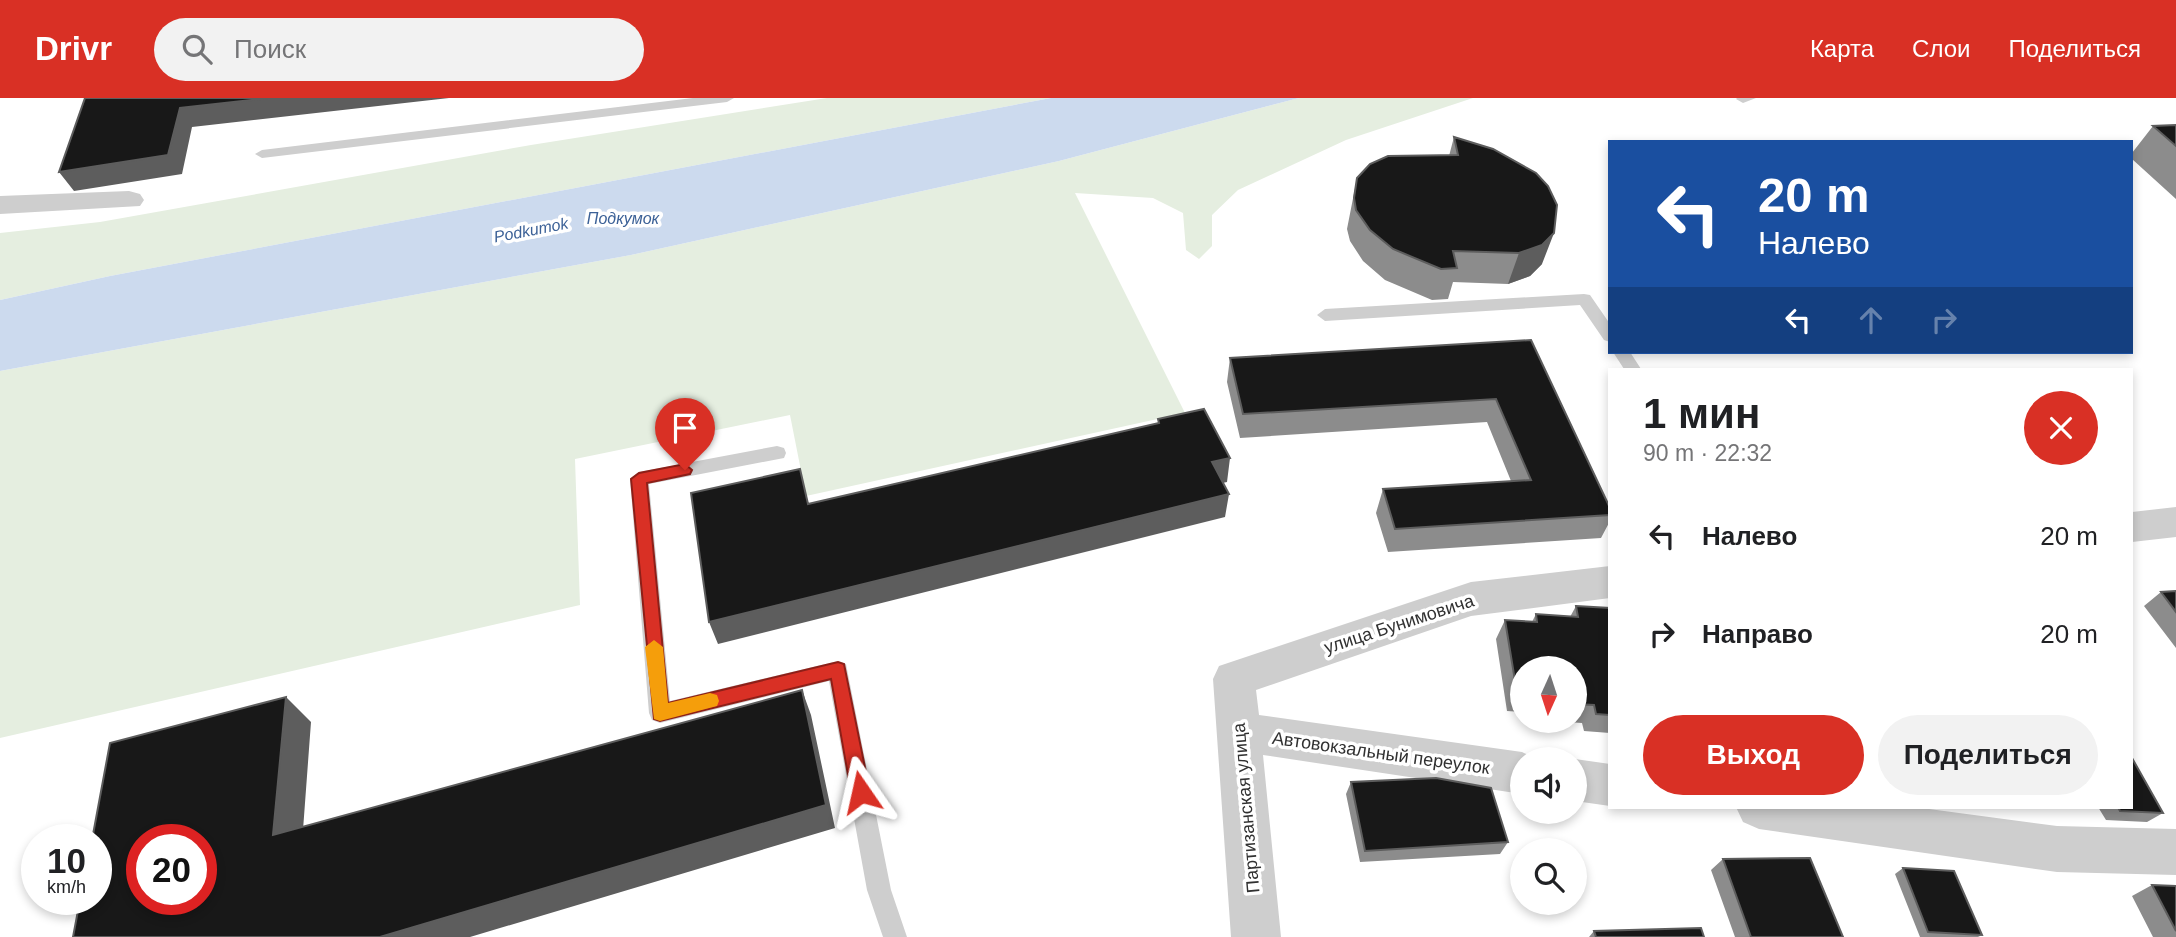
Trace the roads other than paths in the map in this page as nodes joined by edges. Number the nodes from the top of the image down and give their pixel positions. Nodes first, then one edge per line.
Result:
1 (727, 98) edge
2 (262, 154) dead end
3 (129, 200) dead end
4 (0, 205) edge
5 (1325, 315) dead end
6 (1608, 333) edge
7 (777, 453) dead end
8 (2176, 523) edge
9 (2133, 527) edge
10 (1608, 582) edge
11 (1234, 679) joint
12 (1240, 732) junction
13 (1510, 771) edge
14 (1587, 782) edge
15 (1608, 785) edge
16 (1773, 809) edge
17 (2176, 852) edge
18 (895, 937) edge
19 (1256, 937) edge

1 - 2 lane
3 - 4 street
5 - 6 lane
7 - 18 lane
8 - 9 street
10 - 11 street, улица Бунимовича
11 - 12 street, Партизанская улица
12 - 13 street, Автовокзальный переулок
12 - 19 street, Партизанская улица
14 - 15 street
16 - 17 street

